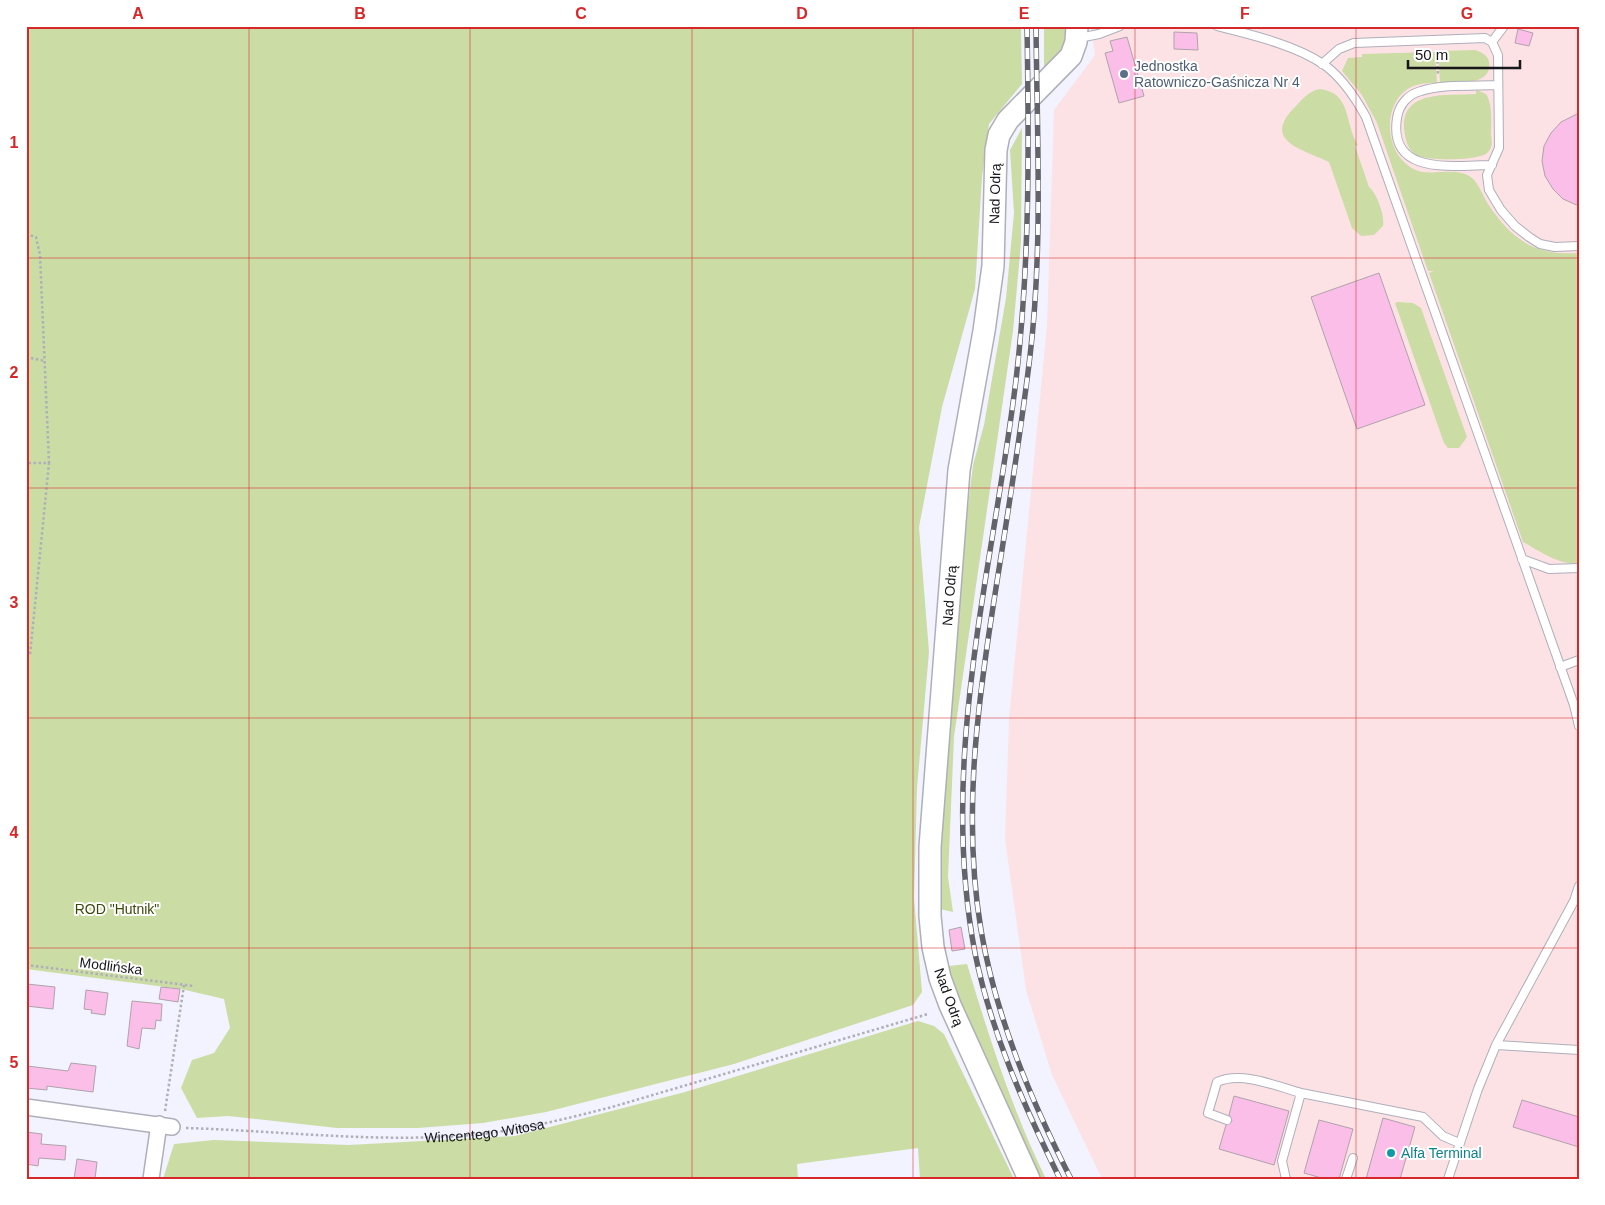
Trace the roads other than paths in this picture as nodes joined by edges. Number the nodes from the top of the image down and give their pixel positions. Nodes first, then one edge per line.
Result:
1 (1120, 26) edge
2 (1217, 26) edge
3 (1504, 26) edge
4 (1077, 32) edge
5 (1492, 42) junction
6 (1322, 64) junction
7 (1498, 85) junction
8 (1492, 165) junction
9 (1579, 246) edge
10 (1522, 559) junction
11 (1579, 568) edge
12 (1579, 660) edge
13 (1560, 667) junction
14 (1579, 726) edge
15 (1579, 886) edge
16 (1496, 1045) junction
17 (1579, 1050) edge
18 (1301, 1093) junction
19 (26, 1107) edge
20 (1227, 1120) dead end
21 (1459, 1143) junction
22 (1353, 1158) dead end
23 (151, 1179) edge
24 (1028, 1179) edge
25 (1286, 1179) edge
26 (1346, 1179) edge
27 (1448, 1179) edge

1 - 4 lane
2 - 6 lane
3 - 5 lane
4 - 24 street, Nad Odrą
5 - 6 lane
5 - 7 lane
6 - 10 lane
7 - 8 lane
7 - 8 lane
8 - 9 lane
10 - 11 lane
10 - 13 lane
12 - 13 lane
13 - 14 lane
15 - 16 lane
16 - 17 lane
16 - 21 lane
18 - 20 lane
18 - 21 lane
18 - 25 lane
19 - 23 street
21 - 27 lane
22 - 26 lane

